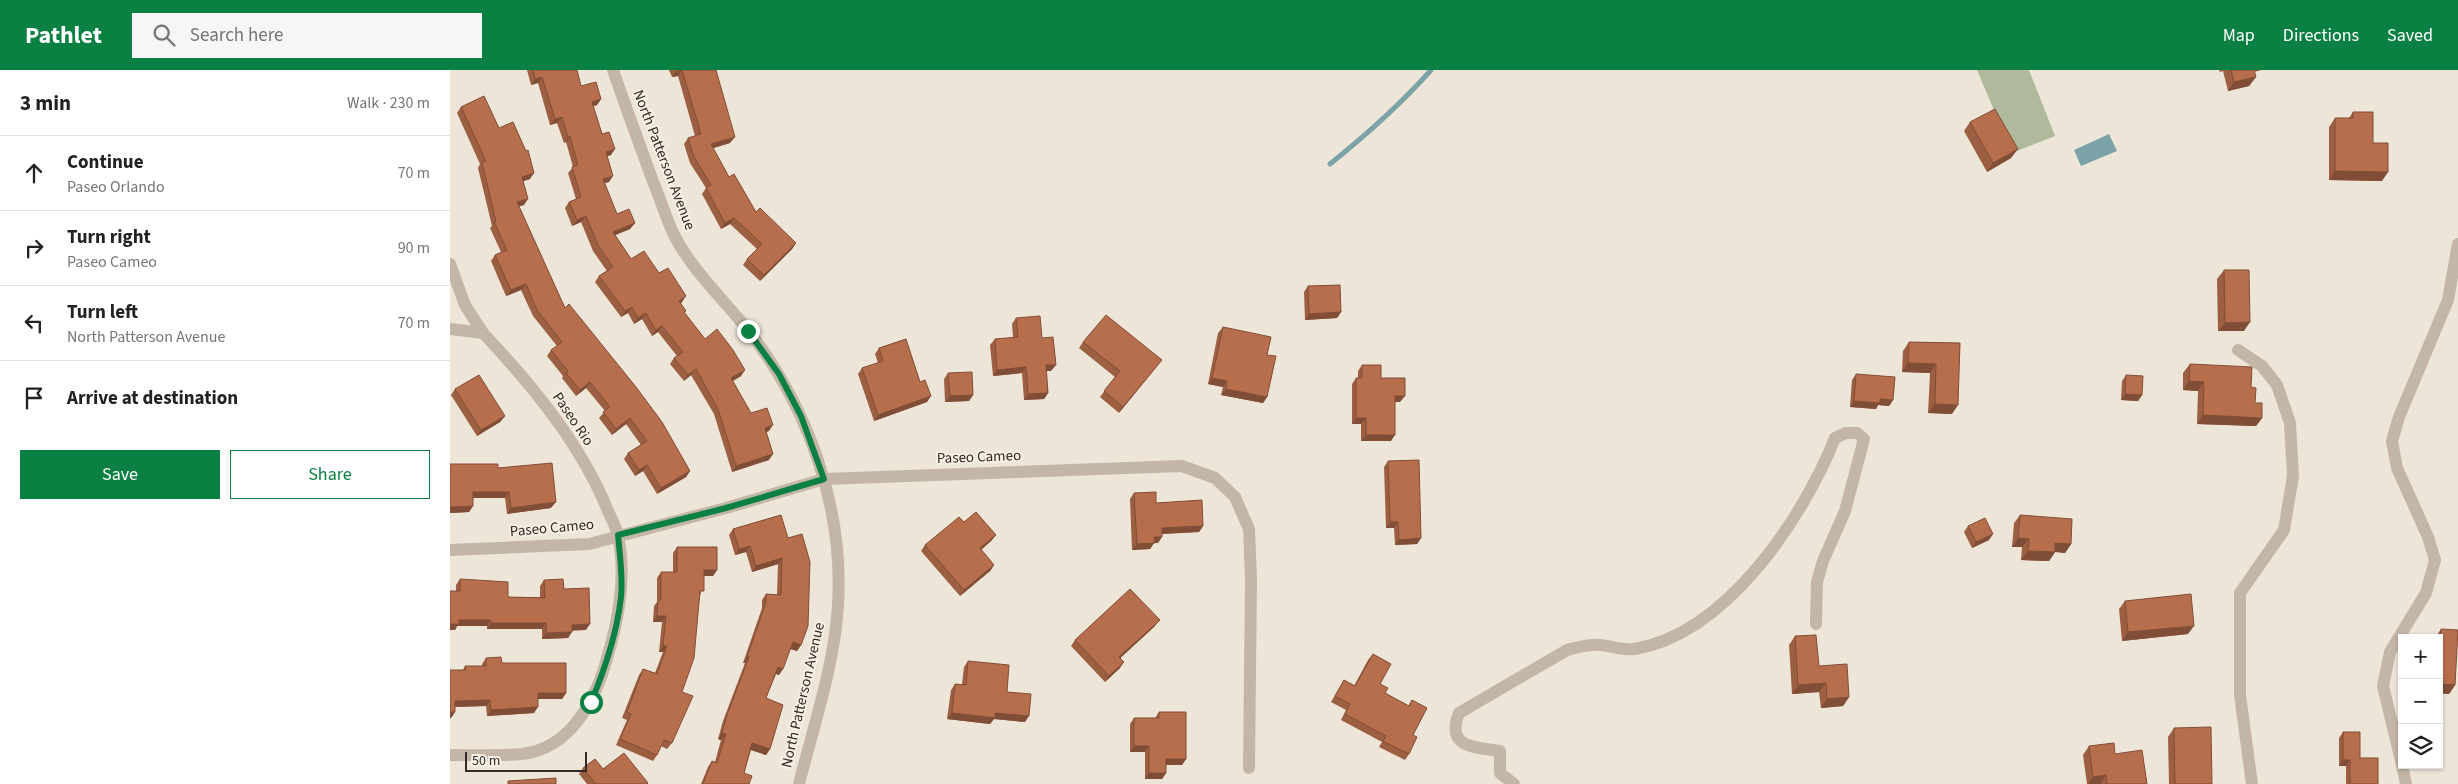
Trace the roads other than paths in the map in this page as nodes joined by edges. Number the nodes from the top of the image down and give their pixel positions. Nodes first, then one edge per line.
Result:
1 (613, 70) edge
2 (2458, 244) edge
3 (450, 264) edge
4 (450, 329) edge
5 (483, 332) junction
6 (2238, 350) dead end
7 (824, 479) junction
8 (618, 535) junction
9 (450, 550) edge
10 (1816, 624) dead end
11 (2398, 748) edge
12 (450, 755) edge
13 (1250, 768) dead end
14 (2403, 769) edge
15 (799, 784) edge
16 (1514, 784) edge
17 (2252, 784) edge
18 (2406, 784) edge

1 - 7 street, North Patterson Avenue
2 - 11 street
3 - 5 street, Paseo Rio
4 - 5 street
5 - 8 street, Paseo Rio
6 - 17 street
7 - 8 street, Paseo Cameo
7 - 13 street, Paseo Cameo
7 - 15 street, North Patterson Avenue
8 - 9 street, Paseo Cameo
8 - 12 street, Paseo Rio
10 - 16 street
14 - 18 street

